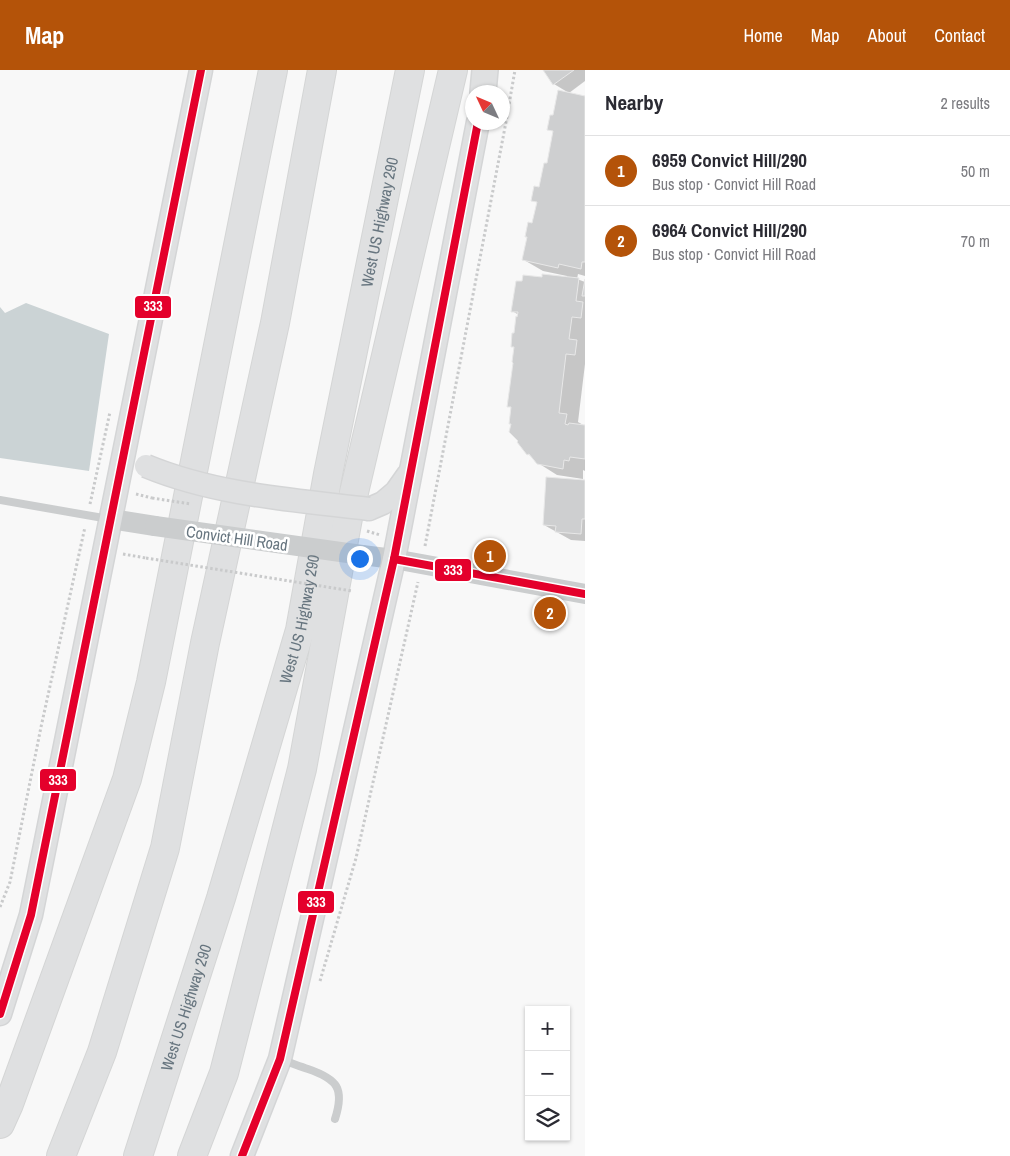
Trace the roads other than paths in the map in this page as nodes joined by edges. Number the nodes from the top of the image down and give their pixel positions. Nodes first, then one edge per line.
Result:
1 (202, 70) edge
2 (273, 70) edge
3 (322, 70) edge
4 (410, 70) edge
5 (453, 70) edge
6 (486, 70) edge
7 (484, 85) edge
8 (476, 130) edge
9 (372, 260) junction
10 (129, 429) junction
11 (411, 471) junction
12 (0, 500) edge
13 (358, 514) junction
14 (111, 519) junction
15 (394, 559) junction
16 (585, 594) edge
17 (0, 1014) edge
18 (280, 1059) junction
19 (335, 1119) dead end
20 (0, 1124) edge
21 (61, 1156) edge
22 (138, 1156) edge
23 (192, 1156) edge
24 (242, 1156) edge

1 - 10 main road
2 - 20 highway
3 - 21 highway
4 - 9 highway, West US Highway 290
5 - 13 highway
6 - 7 main road
8 - 11 main road
9 - 13 highway
9 - 22 highway, West US Highway 290
10 - 13 main road, bridge
10 - 14 main road
11 - 13 main road
11 - 15 main road
12 - 14 lane
13 - 23 highway
14 - 15 street, Convict Hill Road, bridge
14 - 17 main road
15 - 16 street, Convict Hill Road
15 - 18 main road
18 - 19 lane
18 - 24 main road

